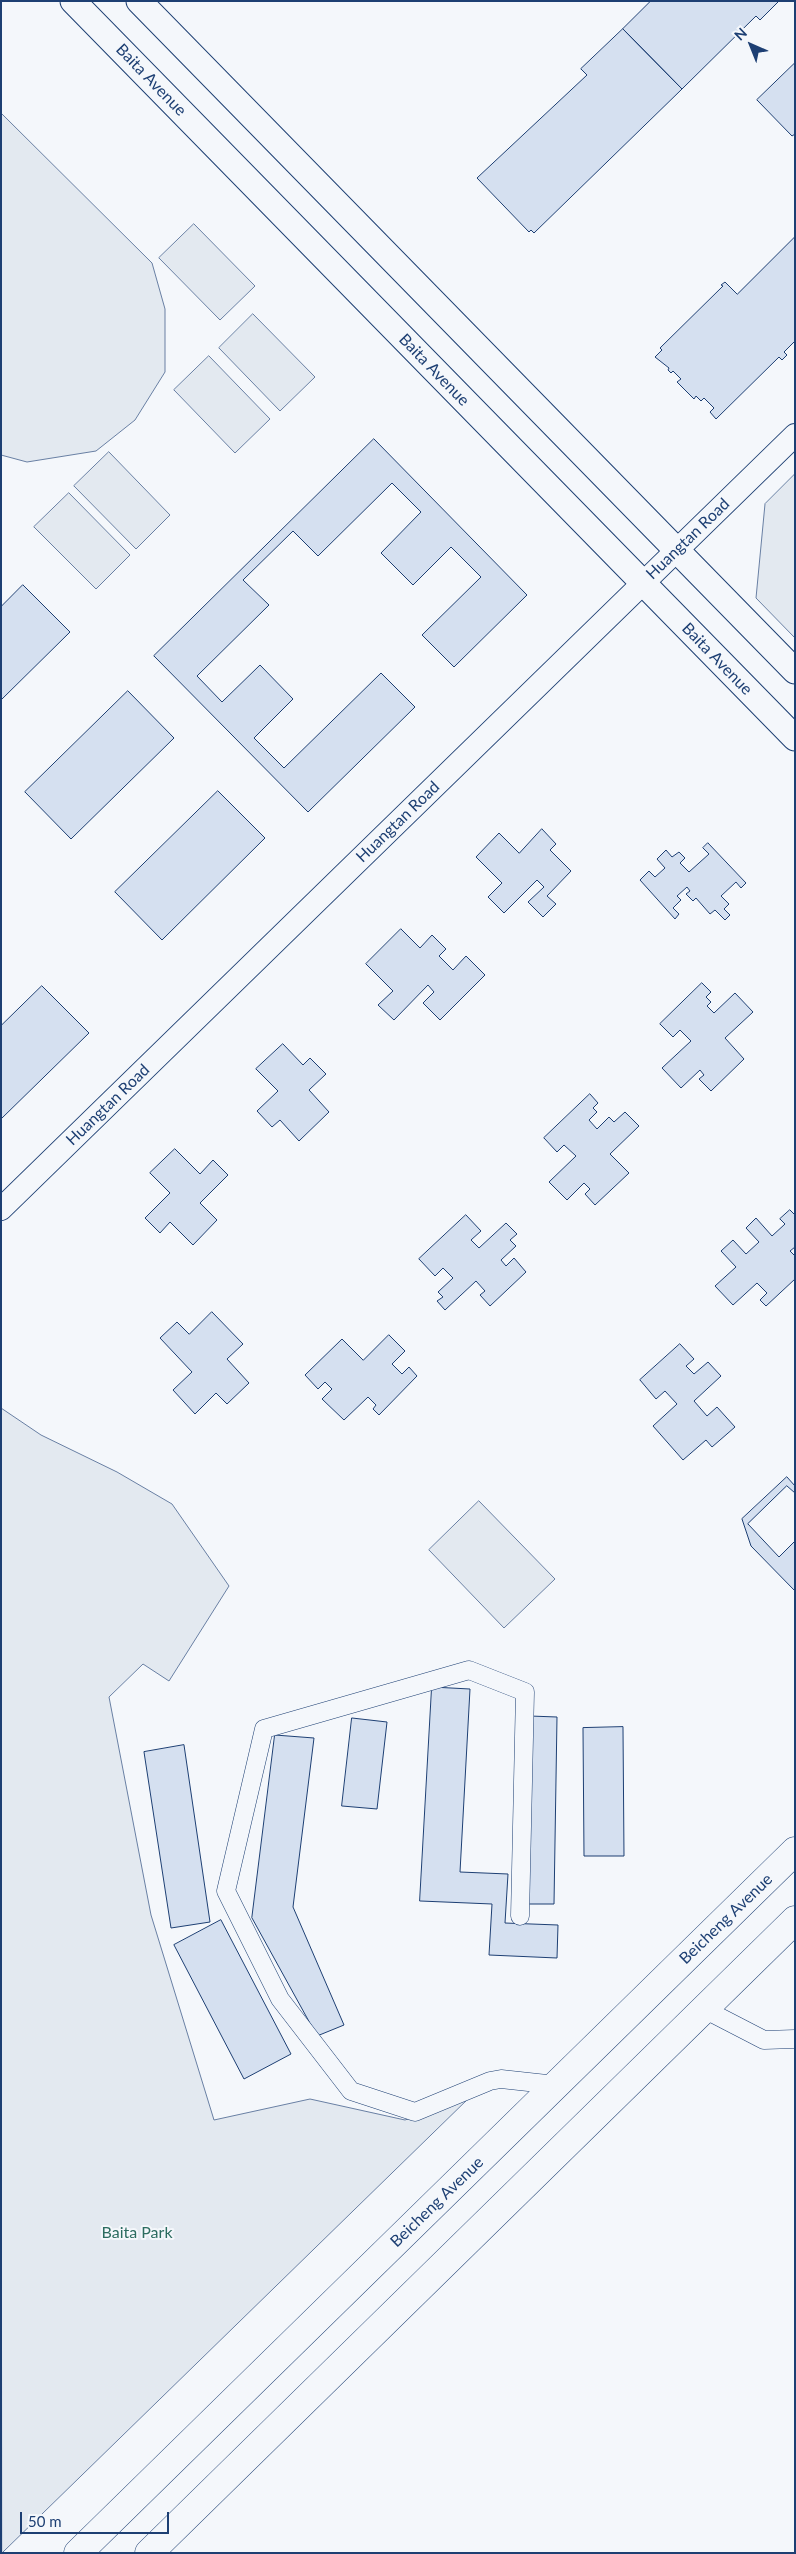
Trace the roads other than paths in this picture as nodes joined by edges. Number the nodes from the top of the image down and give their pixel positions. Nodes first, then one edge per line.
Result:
1 (73, 1) edge
2 (139, 1) edge
3 (795, 435) edge
4 (676, 550) junction
5 (643, 583) junction
6 (795, 671) edge
7 (795, 738) edge
8 (1, 1209) edge
9 (795, 1851) edge
10 (520, 1916) dead end
11 (795, 1920) edge
12 (704, 2009) junction
13 (795, 2040) edge
14 (556, 2085) junction
15 (78, 2553) edge
16 (149, 2553) edge

1 - 5 main road, Baita Avenue
2 - 4 main road
3 - 4 street, Huangtan Road
4 - 5 street, Huangtan Road
4 - 6 main road
5 - 7 main road, Baita Avenue
5 - 8 street, Huangtan Road
9 - 14 highway, Beicheng Avenue
10 - 14 street
11 - 12 highway
12 - 13 street
12 - 16 highway
14 - 15 highway, Beicheng Avenue

